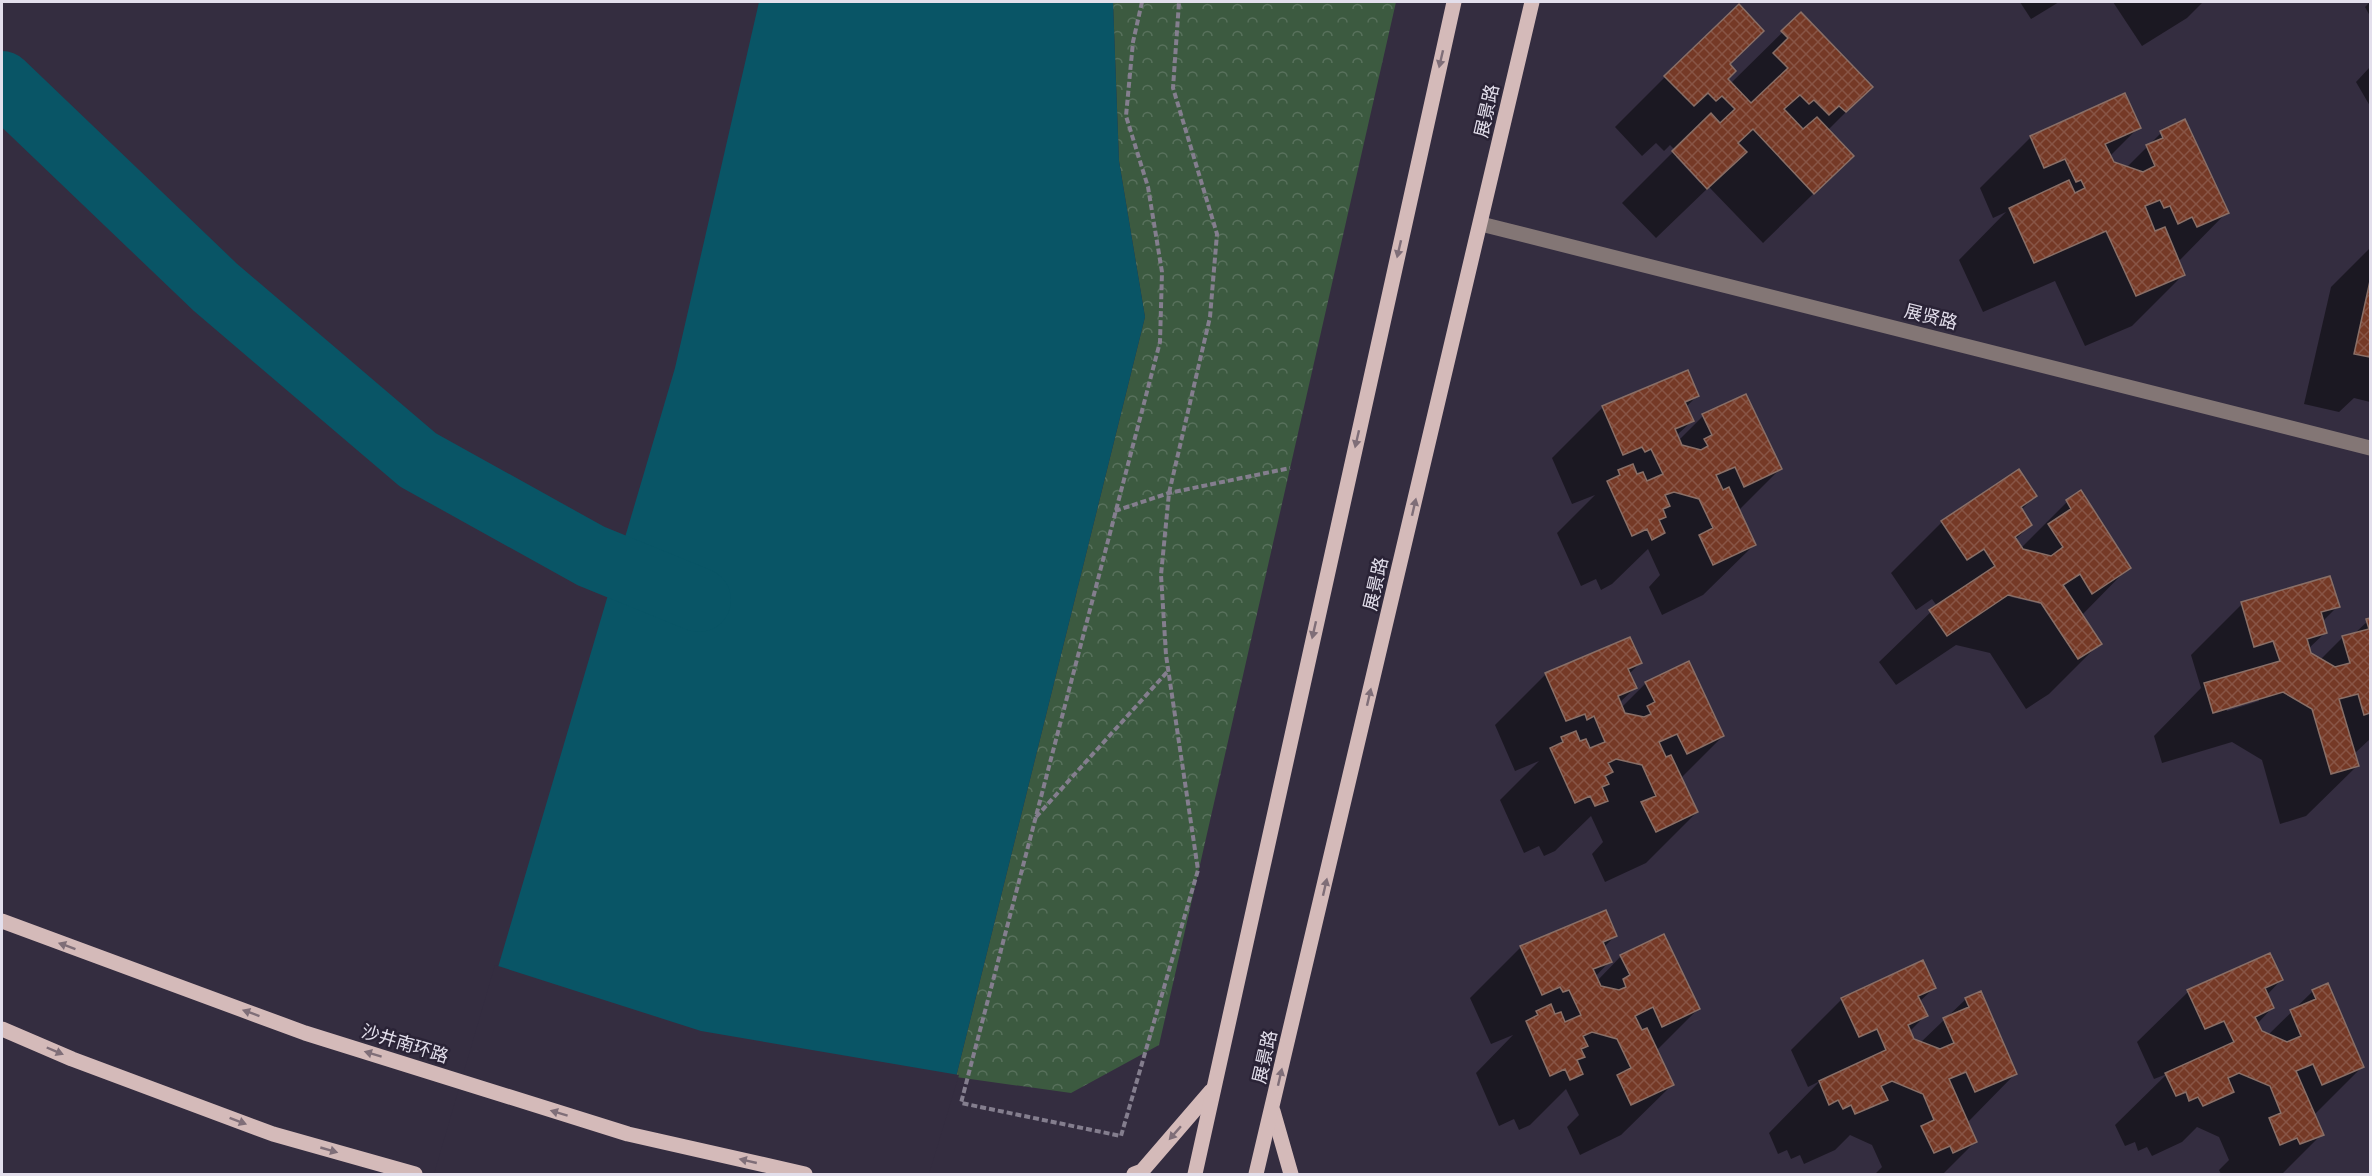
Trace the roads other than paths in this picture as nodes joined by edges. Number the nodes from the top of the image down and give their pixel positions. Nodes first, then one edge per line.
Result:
1 (1454, 2) edge
2 (1532, 2) edge
3 (1481, 224) junction
4 (2370, 448) edge
5 (2, 921) edge
6 (2, 1029) edge
7 (1213, 1088) junction
8 (1272, 1108) junction
9 (415, 1174) edge
10 (805, 1174) edge
11 (1134, 1174) edge
12 (1194, 1174) edge
13 (1256, 1174) edge
14 (1291, 1174) edge

1 -> 7 main road
2 - 3 main road, 展景路
3 - 4 street, 展贤路
8 -> 3 main road, 展景路
10 -> 5 main road, 沙井南环路
6 -> 9 main road
7 -> 11 main road
7 - 12 main road
8 - 13 main road, 展景路
8 - 14 main road

